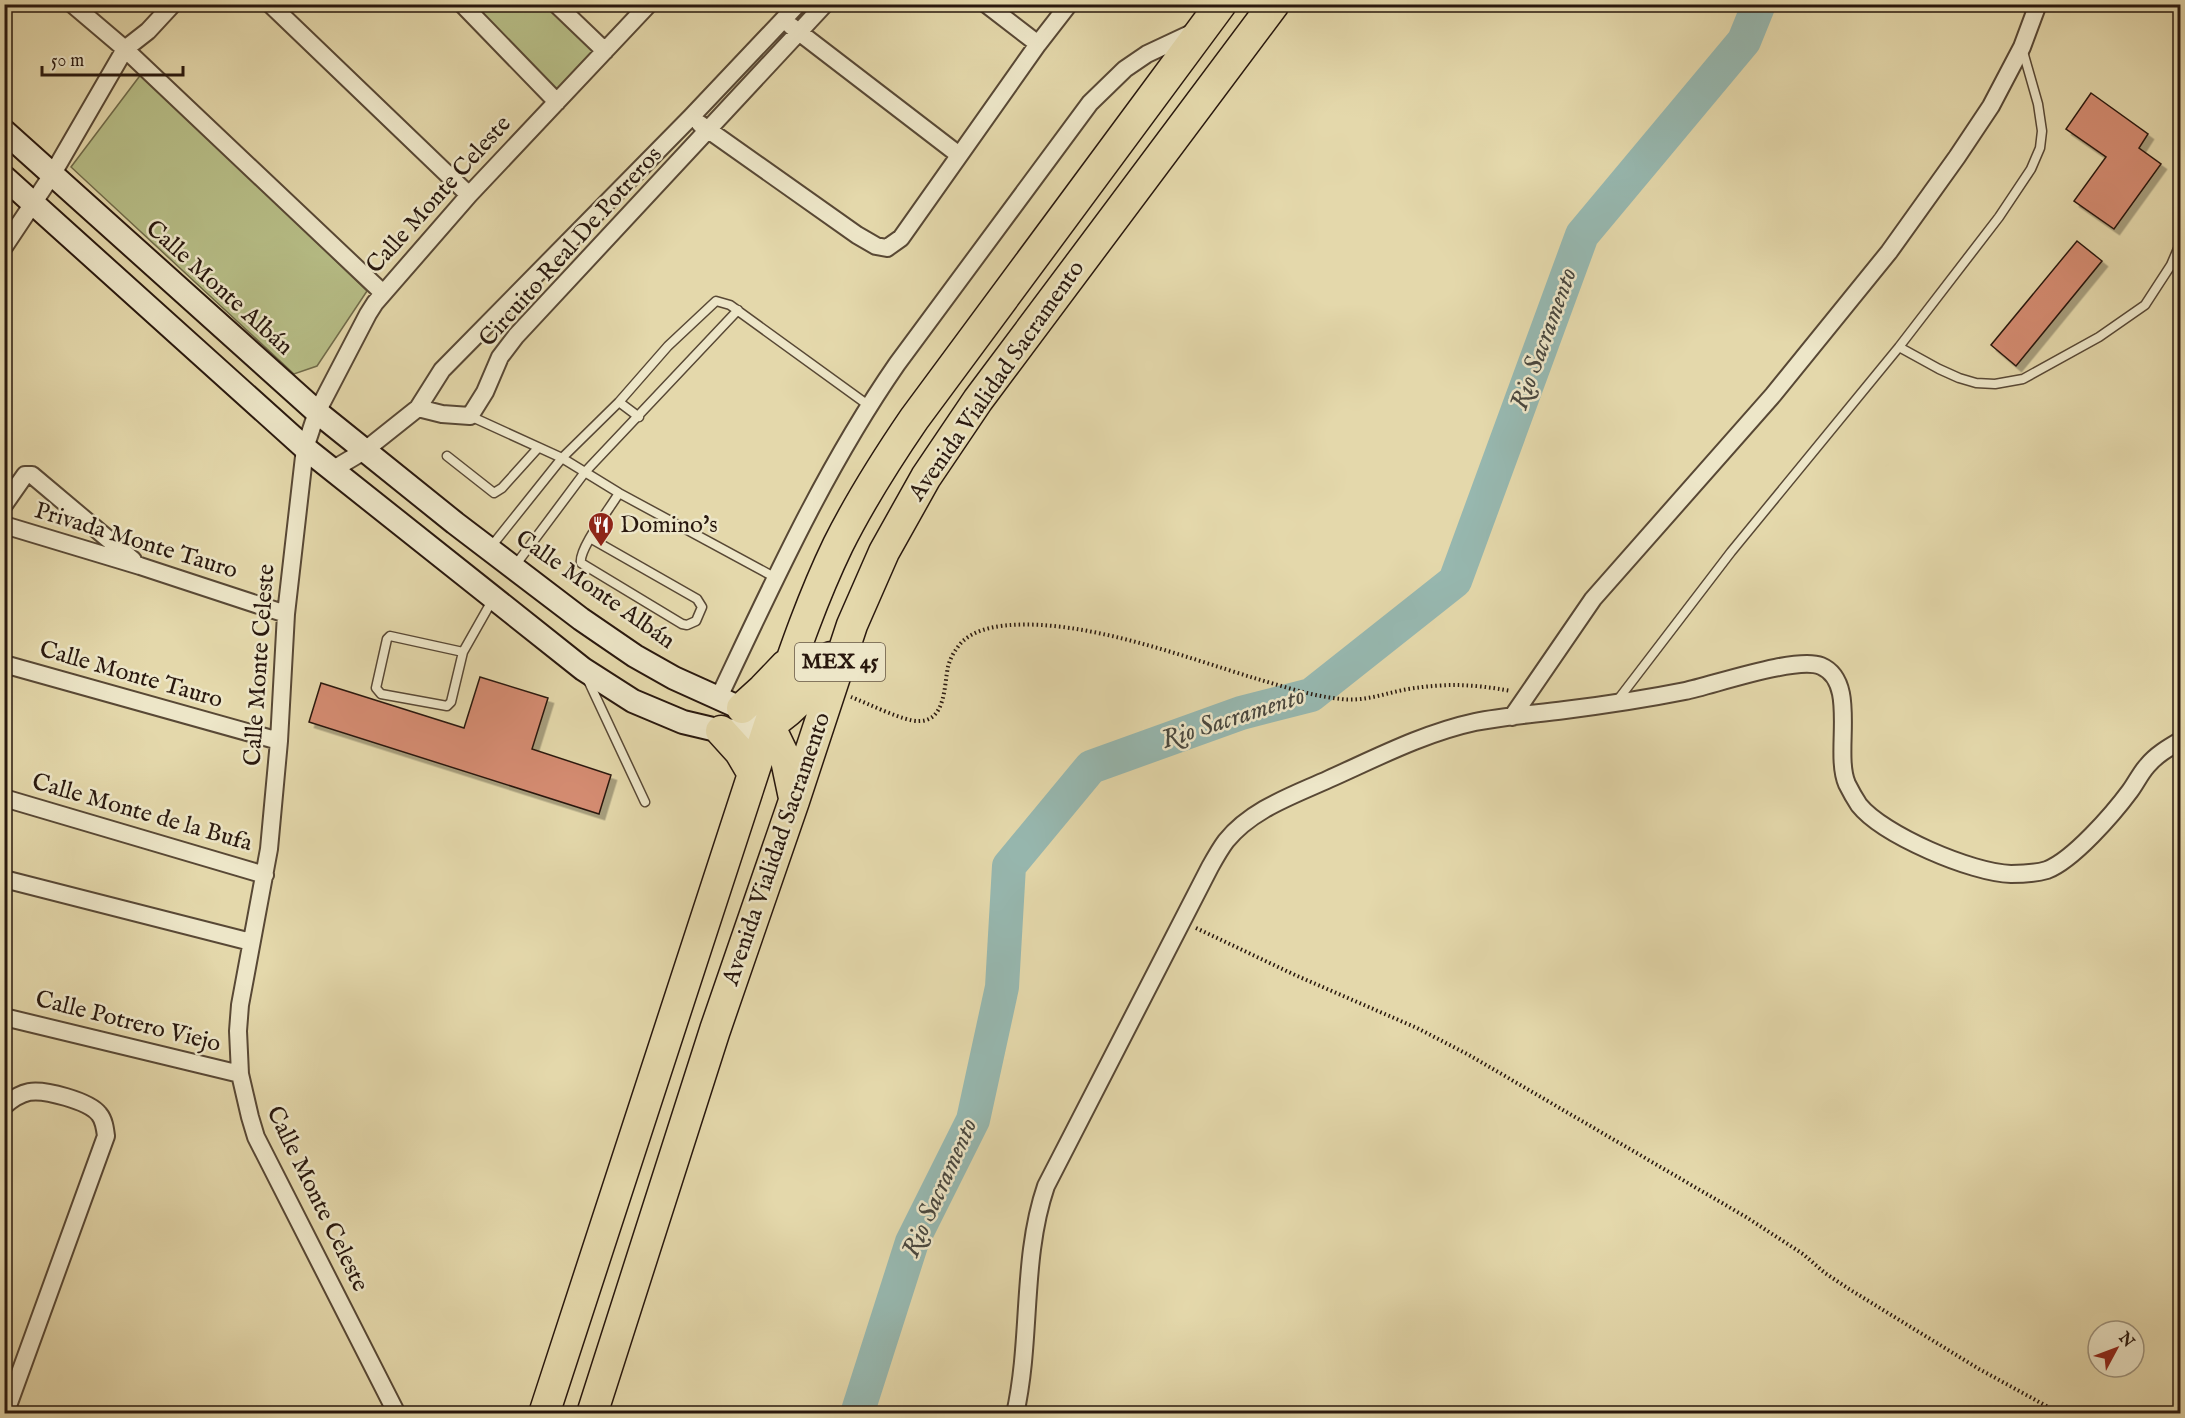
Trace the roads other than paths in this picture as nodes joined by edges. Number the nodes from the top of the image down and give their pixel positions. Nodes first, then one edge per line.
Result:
1 (72, 4) edge
2 (173, 4) edge
3 (270, 4) edge
4 (462, 4) edge
5 (556, 4) edge
6 (650, 4) edge
7 (798, 4) edge
8 (825, 4) edge
9 (986, 4) edge
10 (1068, 4) edge
11 (1274, 4) edge
12 (2038, 4) edge
13 (1213, 16) edge
14 (784, 20) junction
15 (799, 33) junction
16 (1038, 44) junction
17 (2022, 47) junction
18 (125, 49) junction
19 (604, 51) junction
20 (557, 102) junction
21 (691, 117) junction
22 (4, 131) edge
23 (708, 131) junction
24 (959, 155) junction
25 (52, 175) junction
26 (4, 177) edge
27 (469, 195) junction
28 (33, 203) junction
29 (2181, 244) edge
30 (4, 247) edge
31 (383, 293) junction
32 (738, 310) junction
33 (1899, 347) junction
34 (619, 402) junction
35 (868, 405) junction
36 (418, 408) junction
37 (317, 412) junction
38 (470, 416) junction
39 (639, 417) junction
40 (305, 448) junction
41 (538, 448) junction
42 (364, 451) junction
43 (447, 456) dead end
44 (562, 458) junction
45 (332, 470) junction
46 (585, 472) junction
47 (619, 493) junction
48 (4, 505) edge
49 (4, 525) edge
50 (590, 538) junction
51 (490, 549) junction
52 (140, 566) junction
53 (514, 567) junction
54 (776, 578) junction
55 (494, 599) junction
56 (286, 614) junction
57 (852, 626) junction
58 (463, 652) junction
59 (792, 658) junction
60 (4, 664) edge
61 (583, 669) junction
62 (730, 702) junction
63 (1615, 704) junction
64 (1512, 717) junction
65 (769, 725) junction
66 (721, 731) junction
67 (279, 741) junction
68 (2181, 741) edge
69 (753, 774) junction
70 (4, 798) edge
71 (794, 801) junction
72 (645, 802) dead end
73 (265, 875) junction
74 (4, 879) edge
75 (251, 942) junction
76 (4, 1017) edge
77 (240, 1074) junction
78 (4, 1106) edge
79 (542, 1408) edge
80 (5, 1413) edge
81 (397, 1413) edge
82 (592, 1413) edge
83 (1015, 1413) edge

1 - 18 street
2 - 18 street
3 - 27 street
4 - 20 street
5 - 19 street
6 - 19 street, Calle Monte Celeste
7 - 14 street, Circuito Real De Potreros
8 - 15 street, Circuito Real De Potreros
9 - 16 street
10 - 16 street
11 - 57 highway, Avenida Vialidad Sacramento / MEX 45
12 - 17 street
13 - 35 street
13 - 59 highway, Avenida Vialidad Sacramento / MEX 45
14 - 15 street
14 - 21 street, Circuito Real De Potreros
15 - 23 street, Circuito Real De Potreros
15 - 24 street
16 - 24 street
17 - 33 lane
17 - 64 street
18 - 25 street
18 - 31 street
19 - 20 street, Calle Monte Celeste
20 - 27 street, Calle Monte Celeste
21 - 23 street
21 - 36 street, Circuito Real De Potreros
22 - 25 main road, Calle Monte Albán
23 - 24 street
23 - 38 street, Circuito Real De Potreros
25 - 28 street
25 - 37 main road, Calle Monte Albán
26 - 28 main road
27 - 31 street, Calle Monte Celeste
28 - 30 street
28 - 40 main road
29 - 33 lane
31 - 37 street, Calle Monte Celeste
32 - 34 lane
32 - 35 lane
32 - 39 lane
33 - 63 lane
34 - 39 lane
34 - 44 lane
35 - 54 street
36 - 38 street
36 - 42 street, Circuito Real De Potreros
37 - 40 street, Calle Monte Celeste
37 - 42 main road, Calle Monte Albán
38 - 41 lane
39 - 46 lane
40 - 45 main road
40 - 56 street, Calle Monte Celeste
41 - 43 lane
41 - 44 lane
42 - 45 street, Circuito Real De Potreros
42 - 51 main road, Calle Monte Albán
44 - 46 lane
44 - 51 lane
45 - 55 main road
46 - 47 lane
46 - 53 lane
47 - 50 lane
47 - 54 lane
48 - 52 street
49 - 52 street, Privada Monte Tauro
50 - 50 lane
51 - 53 main road, Calle Monte Albán
52 - 56 street, Privada Monte Tauro
53 - 62 main road, Calle Monte Albán
54 - 62 street
55 - 58 lane
55 - 61 main road
56 - 67 street, Calle Monte Celeste
57 - 65 highway
57 - 71 highway, Avenida Vialidad Sacramento / MEX 45
58 - 58 lane
59 - 62 highway
59 - 65 highway, Avenida Vialidad Sacramento / MEX 45
60 - 67 street, Calle Monte Tauro
61 - 66 main road
61 - 72 lane
62 - 65 main road, Calle Monte Albán
63 - 64 street
63 - 68 street
64 - 83 street
65 - 66 main road
65 - 69 highway, Avenida Vialidad Sacramento / MEX 45
65 - 71 highway
66 - 69 highway
67 - 73 street, Calle Monte Celeste
69 - 79 highway, Avenida Vialidad Sacramento / MEX 45
70 - 73 street, Calle Monte de la Bufa
71 - 82 highway, Avenida Vialidad Sacramento / MEX 45
73 - 75 street, Calle Monte Celeste
74 - 75 street
75 - 77 street, Calle Monte Celeste
76 - 77 street, Calle Potrero Viejo
77 - 81 street, Calle Monte Celeste
78 - 80 street

